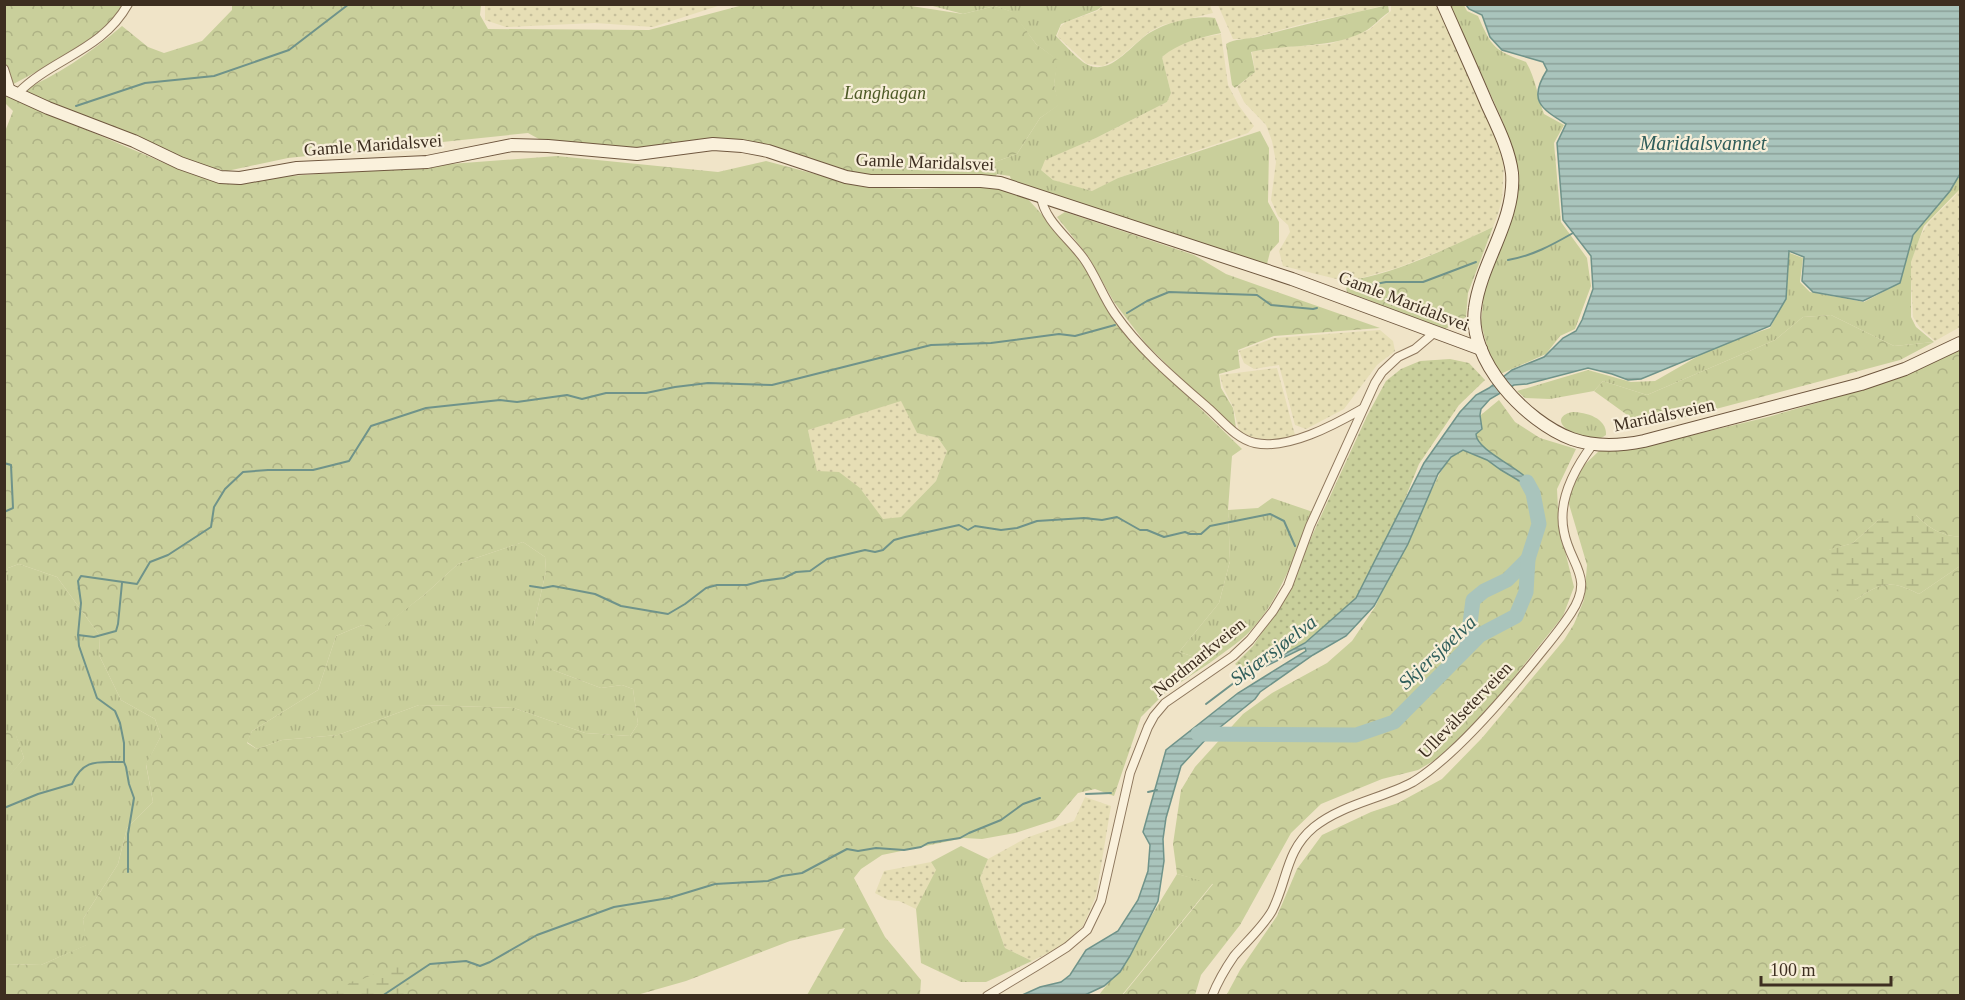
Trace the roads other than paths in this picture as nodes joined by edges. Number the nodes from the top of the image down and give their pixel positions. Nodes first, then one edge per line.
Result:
1 (128, 4) edge
2 (1443, 4) edge
3 (4, 69) edge
4 (11, 91) edge
5 (1041, 196) junction
6 (1435, 332) junction
7 (1960, 343) edge
8 (1481, 349) junction
9 (1362, 409) junction
10 (1593, 444) junction
11 (987, 996) edge
12 (1212, 996) edge

1 - 4 street
2 - 8 street, Maridalsveien
3 - 4 street
4 - 5 street, Gamle Maridalsvei
5 - 6 street, Gamle Maridalsvei
5 - 9 street
6 - 8 street, Gamle Maridalsvei
6 - 9 street, Nordmarkveien
7 - 10 street, Maridalsveien
8 - 10 street, Maridalsveien
9 - 11 street, Nordmarkveien
10 - 12 street, Ullevålseterveien

